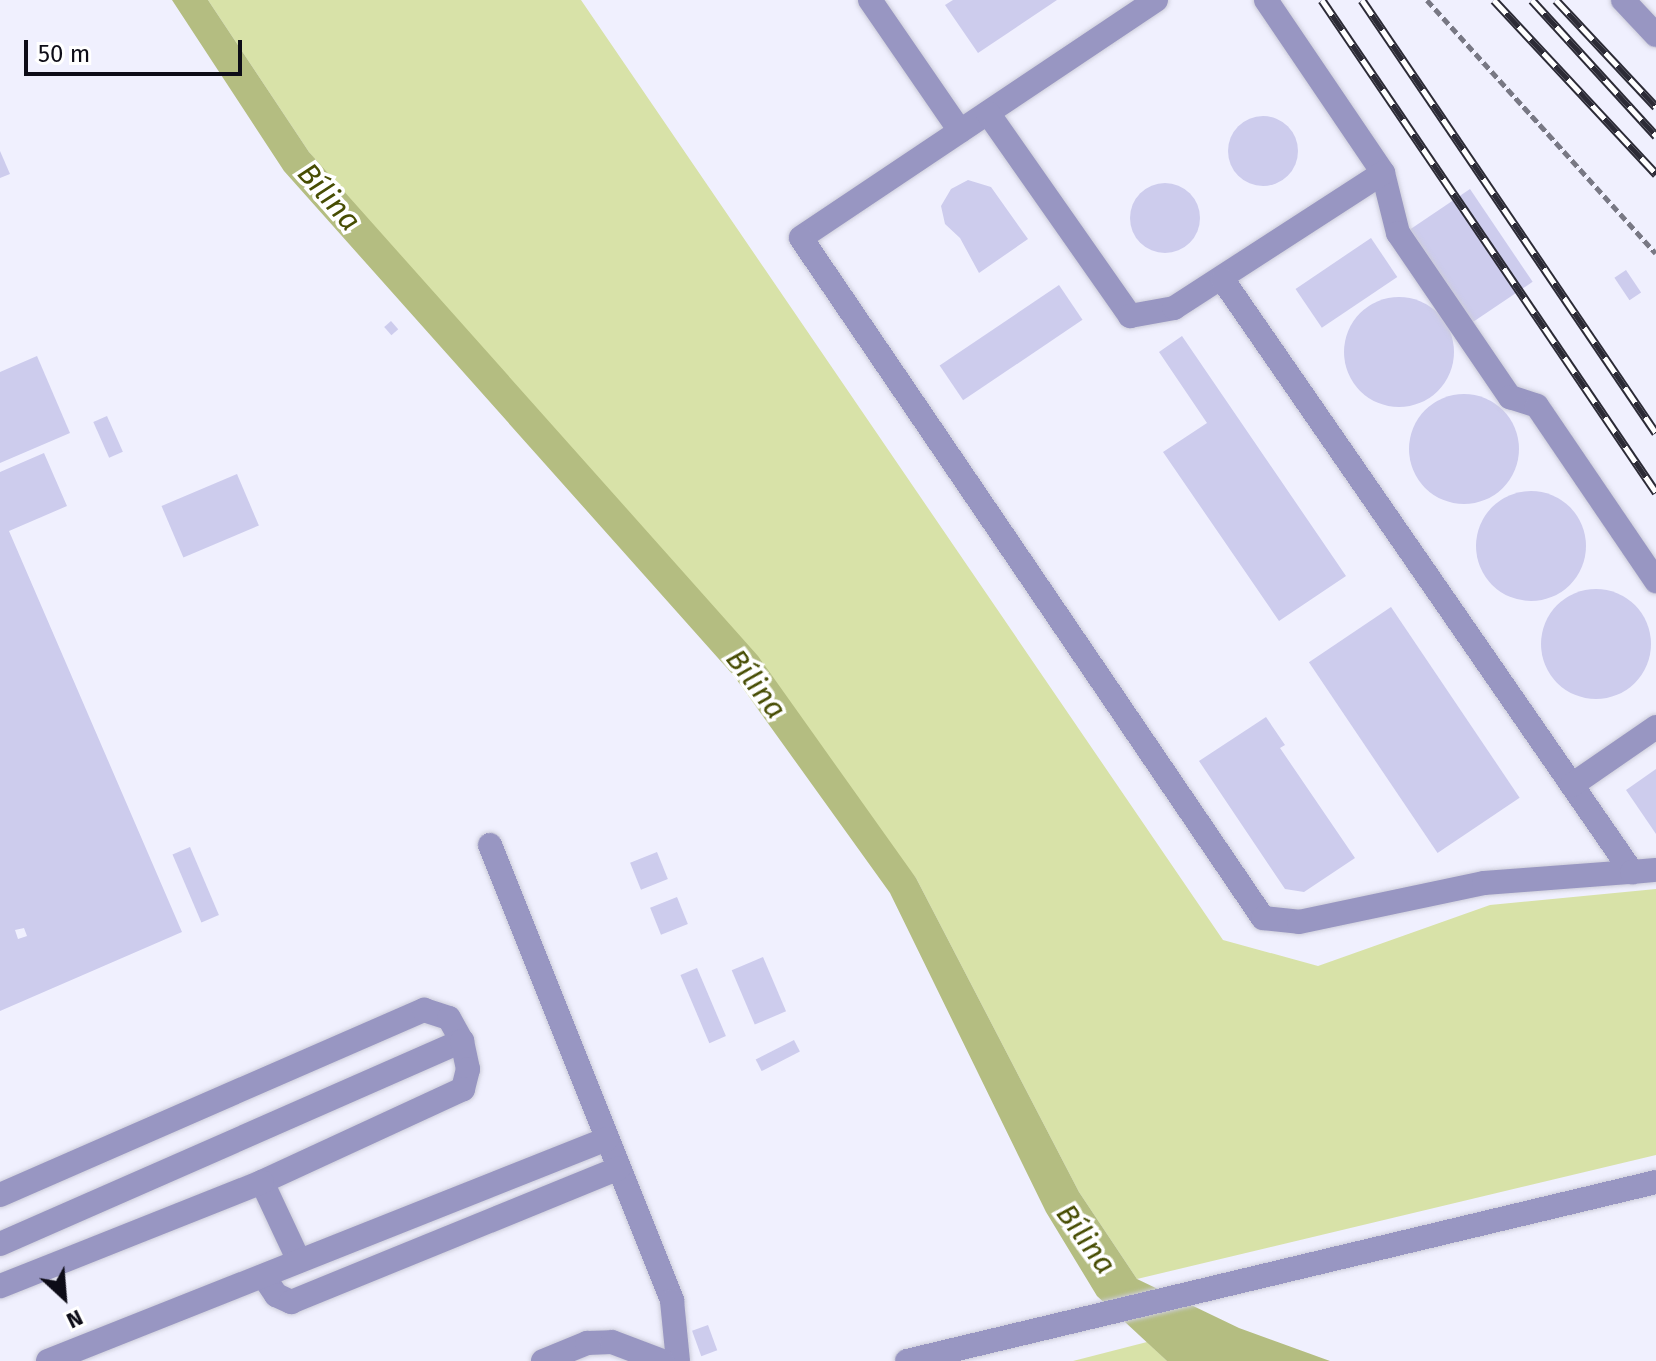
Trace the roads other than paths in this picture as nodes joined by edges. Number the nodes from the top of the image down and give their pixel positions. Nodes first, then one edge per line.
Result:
1 (870, 0) edge
2 (1156, 0) edge
3 (1266, 0) edge
4 (1623, 0) edge
5 (1656, 35) edge
6 (988, 113) junction
7 (960, 131) junction
8 (1383, 173) junction
9 (1223, 280) junction
10 (1656, 581) edge
11 (1656, 727) edge
12 (1572, 785) junction
13 (490, 845) dead end
14 (1644, 871) edge
15 (462, 1041) junction
16 (607, 1139) junction
17 (619, 1168) junction
18 (262, 1182) junction
19 (1656, 1182) edge
20 (0, 1195) edge
21 (0, 1244) edge
22 (299, 1261) junction
23 (264, 1277) junction
24 (0, 1286) edge
25 (48, 1361) edge
26 (543, 1361) edge
27 (662, 1361) edge
28 (678, 1361) edge
29 (907, 1361) edge

1 - 7 street
2 - 6 street
3 - 8 street
4 - 5 street
6 - 7 street
6 - 9 street
7 - 14 street
8 - 9 street
8 - 10 street
9 - 12 street
11 - 12 street
12 - 14 street
13 - 16 street
15 - 18 street
15 - 20 street
15 - 21 street
16 - 17 street
16 - 22 street
17 - 23 street
17 - 28 street
18 - 22 street
18 - 24 street
19 - 29 street
22 - 23 street
23 - 25 street
26 - 27 street

